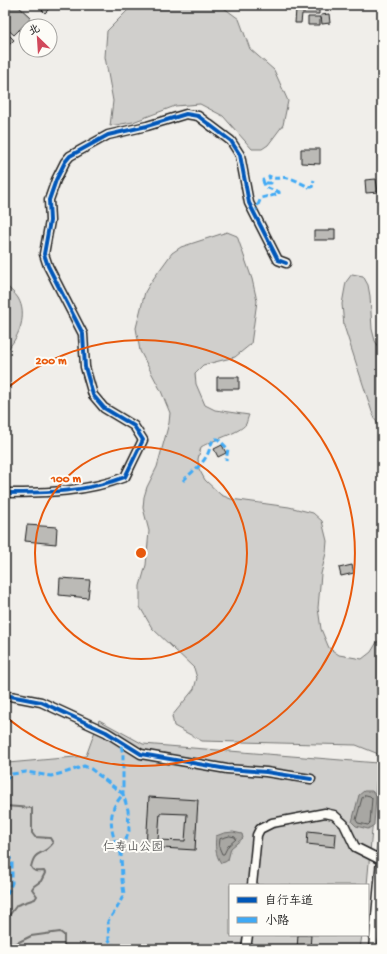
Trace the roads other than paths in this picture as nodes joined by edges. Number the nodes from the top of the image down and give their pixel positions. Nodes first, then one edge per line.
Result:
1 (286, 263) dead end
2 (5, 493) edge
3 (5, 695) edge
4 (311, 779) dead end
5 (382, 848) edge
6 (381, 860) junction
7 (252, 884) edge
8 (248, 936) edge
9 (246, 949) edge
10 (373, 949) edge

1 - 2 street
3 - 4 street
5 - 6 street
6 - 7 street
6 - 10 street
8 - 9 street

